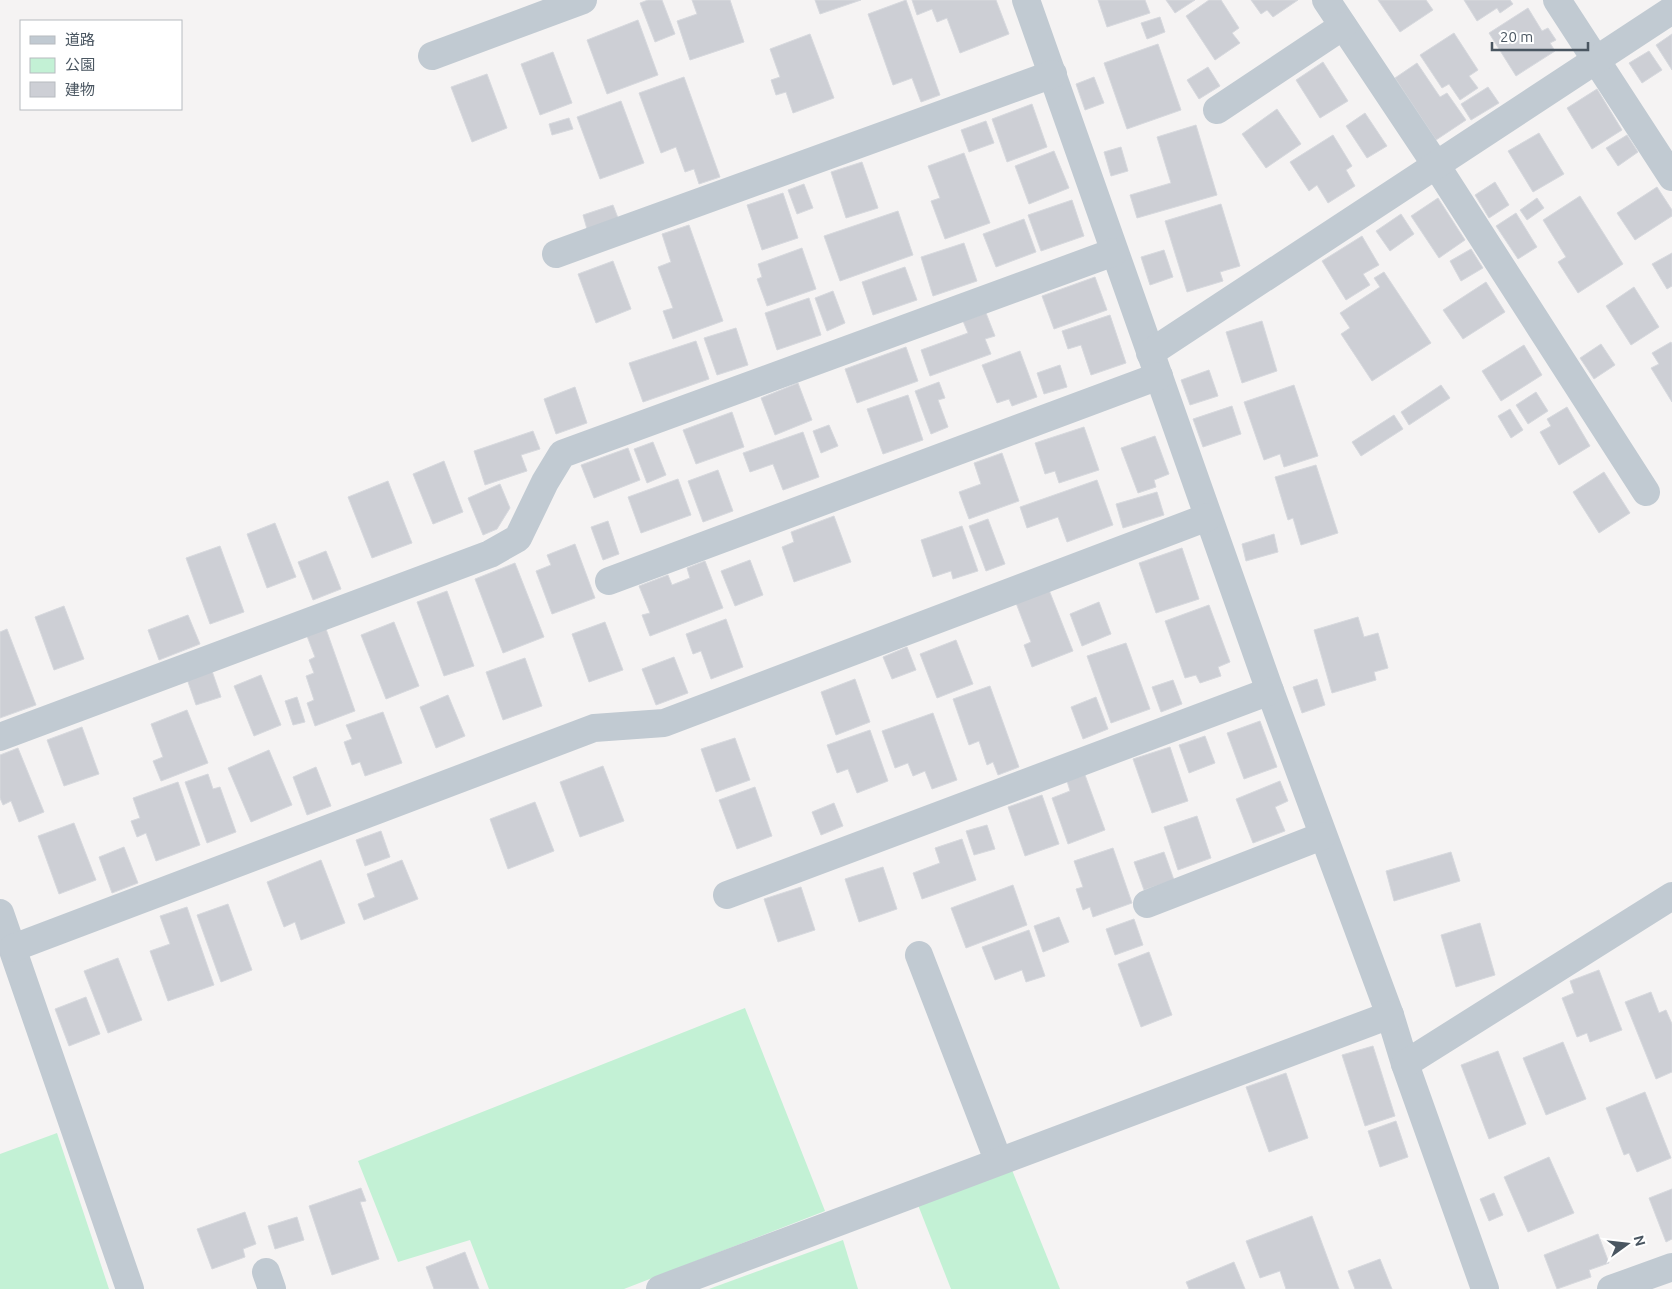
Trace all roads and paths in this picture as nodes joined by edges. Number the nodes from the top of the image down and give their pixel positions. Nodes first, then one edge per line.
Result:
1 (582, 0) edge
2 (1026, 0) edge
3 (1326, 0) edge
4 (1557, 0) edge
5 (1672, 10) edge
6 (1343, 26) junction
7 (432, 56) dead end
8 (1597, 59) junction
9 (1052, 74) junction
10 (1217, 110) dead end
11 (1436, 165) junction
12 (1672, 176) edge
13 (1114, 252) junction
14 (556, 254) dead end
15 (1155, 365) junction
16 (1646, 492) dead end
17 (1208, 517) junction
18 (609, 581) dead end
19 (1270, 691) junction
20 (0, 737) edge
21 (1322, 836) junction
22 (727, 895) dead end
23 (1672, 896) edge
24 (1147, 904) dead end
25 (0, 913) edge
26 (13, 948) junction
27 (919, 955) dead end
28 (1390, 1015) junction
29 (1405, 1064) junction
30 (998, 1160) junction
31 (1672, 1267) edge
32 (1627, 1286) edge
33 (130, 1289) edge
34 (660, 1289) edge
35 (1485, 1289) edge

1 - 7 street
2 - 9 street
3 - 6 street
4 - 8 street
5 - 8 street
6 - 10 street
6 - 11 street
8 - 11 street
8 - 12 street
9 - 13 street
9 - 14 street
11 - 15 street
11 - 16 street
13 - 15 street
13 - 20 street
15 - 17 street
15 - 18 street
17 - 19 street
17 - 26 street
19 - 21 street
19 - 22 street
21 - 24 street
21 - 28 street
23 - 29 street
25 - 26 street
26 - 33 street
27 - 30 street
28 - 29 street
28 - 30 street
29 - 35 street
30 - 34 street
31 - 32 street

